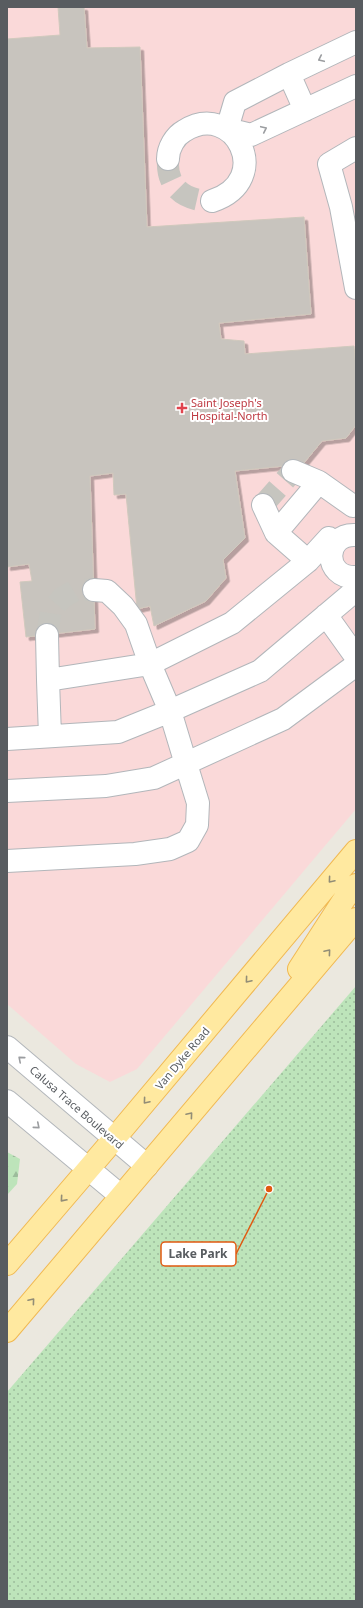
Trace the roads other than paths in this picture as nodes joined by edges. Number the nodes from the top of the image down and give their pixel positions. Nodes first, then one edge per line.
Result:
1 (355, 45) edge
2 (289, 74) junction
3 (356, 86) edge
4 (305, 110) junction
5 (227, 129) junction
6 (356, 148) edge
7 (168, 159) tunnel mouth
8 (212, 201) tunnel mouth
9 (356, 288) edge
10 (293, 471) dead end
11 (319, 482) junction
12 (354, 504) edge
13 (263, 505) dead end
14 (276, 533) junction
15 (356, 535) edge
16 (332, 540) junction
17 (308, 561) junction
18 (356, 577) edge
19 (94, 590) tunnel mouth
20 (356, 590) edge
21 (326, 615) junction
22 (46, 635) tunnel mouth
23 (356, 656) edge
24 (150, 664) junction
25 (356, 665) edge
26 (48, 680) junction
27 (170, 711) junction
28 (50, 736) junction
29 (7, 739) edge
30 (186, 764) junction
31 (7, 791) edge
32 (356, 850) edge
33 (7, 861) edge
34 (356, 886) edge
35 (356, 919) edge
36 (7, 1047) edge
37 (243, 1053) junction
38 (7, 1101) edge
39 (114, 1140) junction
40 (147, 1166) junction
41 (88, 1169) junction
42 (121, 1196) junction
43 (7, 1264) edge
44 (7, 1331) edge

1 -> 2 street
2 - 4 street
2 - 5 street
3 - 4 street
5 -> 4 street
5 - 7 street
5 - 8 street
6 - 9 street
10 - 11 street
11 - 12 street
11 - 14 street
12 - 16 street
13 - 14 street
14 - 17 street
15 - 16 street
16 - 17 street
16 - 18 street
17 - 24 street
19 - 24 street
20 - 21 street
21 - 23 street
21 - 27 street
22 - 26 street
24 - 26 street
24 - 27 street
25 - 30 street
26 - 28 street
27 - 28 street
27 - 30 street
28 - 29 street
30 - 31 street
30 - 33 street
32 -> 39 main road, Van Dyke Road
34 - 37 main road
37 -> 35 main road
39 -> 36 street, Calusa Trace Boulevard
40 -> 37 main road
38 -> 41 street
39 - 40 street, Calusa Trace Boulevard
39 - 41 main road, Van Dyke Road
40 - 42 main road
41 - 42 street
41 -> 43 main road, Van Dyke Road
44 -> 42 main road

